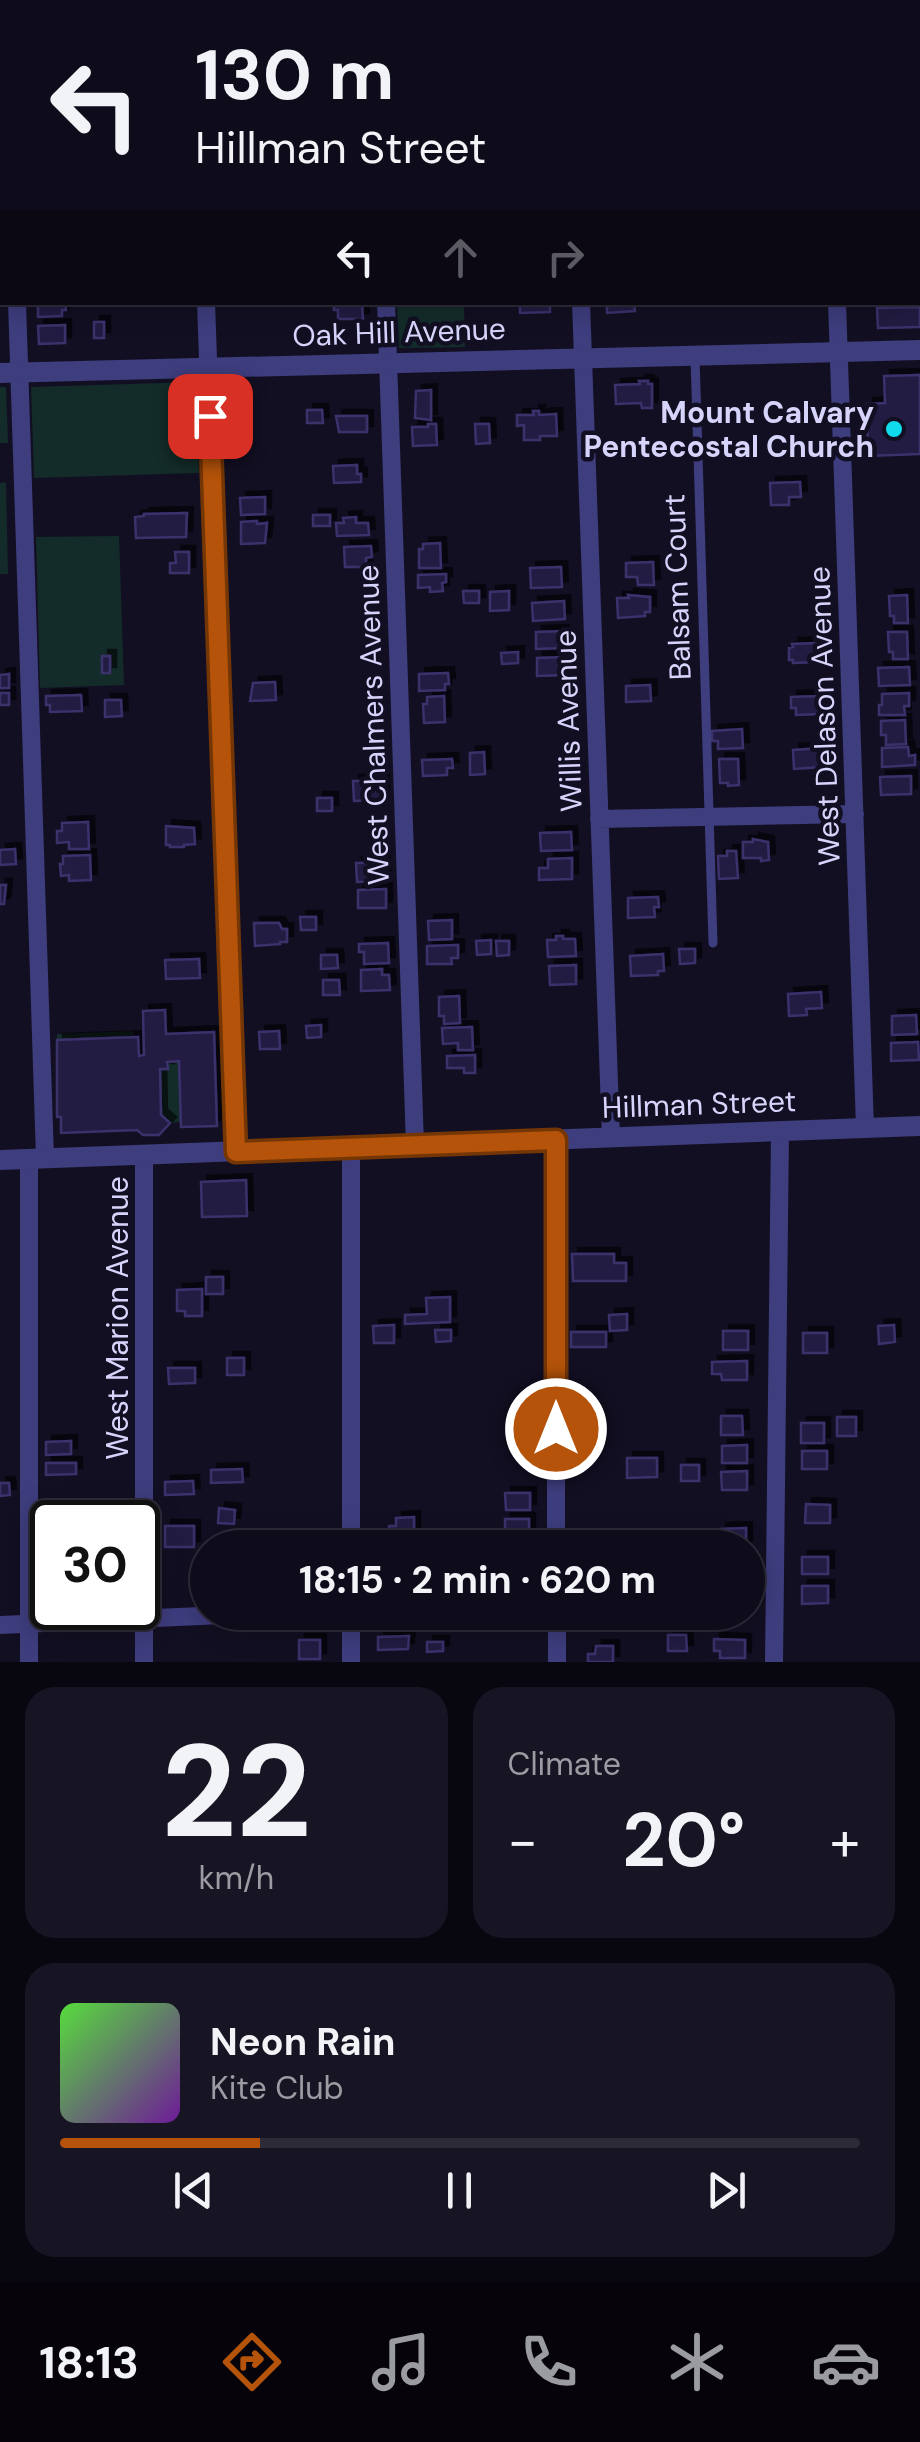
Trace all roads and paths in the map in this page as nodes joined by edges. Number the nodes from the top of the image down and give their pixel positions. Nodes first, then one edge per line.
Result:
1 (17, 305) edge
2 (206, 305) edge
3 (386, 305) edge
4 (581, 305) edge
5 (838, 305) edge
6 (920, 350) edge
7 (839, 352) junction
8 (695, 355) junction
9 (583, 357) junction
10 (388, 362) junction
11 (209, 368) junction
12 (10, 372) edge
13 (855, 814) junction
14 (709, 817) junction
15 (600, 819) junction
16 (713, 943) dead end
17 (920, 1126) edge
18 (865, 1128) junction
19 (780, 1132) junction
20 (611, 1138) junction
21 (556, 1140) junction
22 (415, 1145) junction
23 (351, 1147) junction
24 (236, 1152) junction
25 (144, 1154) junction
26 (37, 1158) junction
27 (0, 1160) edge
28 (144, 1500) edge
29 (351, 1530) edge
30 (556, 1530) edge
31 (190, 1616) edge
32 (160, 1617) edge
33 (29, 1623) junction
34 (0, 1625) edge
35 (144, 1630) edge
36 (351, 1630) edge
37 (556, 1630) edge
38 (29, 1662) edge
39 (144, 1662) edge
40 (351, 1662) edge
41 (557, 1662) edge
42 (774, 1662) edge

1 - 12 street
2 - 11 street
3 - 10 street, West Chalmers Avenue
4 - 9 street, Willis Avenue
5 - 7 street, West Delason Avenue
6 - 7 street, Oak Hill Avenue
7 - 8 street, Oak Hill Avenue
7 - 13 street, West Delason Avenue
8 - 9 street, Oak Hill Avenue
8 - 14 lane, Balsam Court
9 - 10 street, Oak Hill Avenue
9 - 15 street, Willis Avenue
10 - 11 street, Oak Hill Avenue
10 - 22 street, West Chalmers Avenue
11 - 12 street, Oak Hill Avenue
11 - 24 street
12 - 26 street
13 - 14 street
13 - 18 street, West Delason Avenue
14 - 15 street
14 - 16 lane, Balsam Court
15 - 20 street, Willis Avenue
17 - 18 street, Hillman Street
18 - 19 street, Hillman Street
19 - 20 street, Hillman Street
19 - 42 street
20 - 21 street, Hillman Street
21 - 22 street, Hillman Street
21 - 30 street
22 - 23 street, Hillman Street
23 - 24 street, Hillman Street
23 - 29 street
24 - 25 street, Hillman Street
25 - 26 street, Hillman Street
25 - 28 street, West Marion Avenue
26 - 27 street, Hillman Street
26 - 33 street
31 - 32 street
33 - 34 street
33 - 38 street
35 - 39 street, West Marion Avenue
36 - 40 street
37 - 41 street

